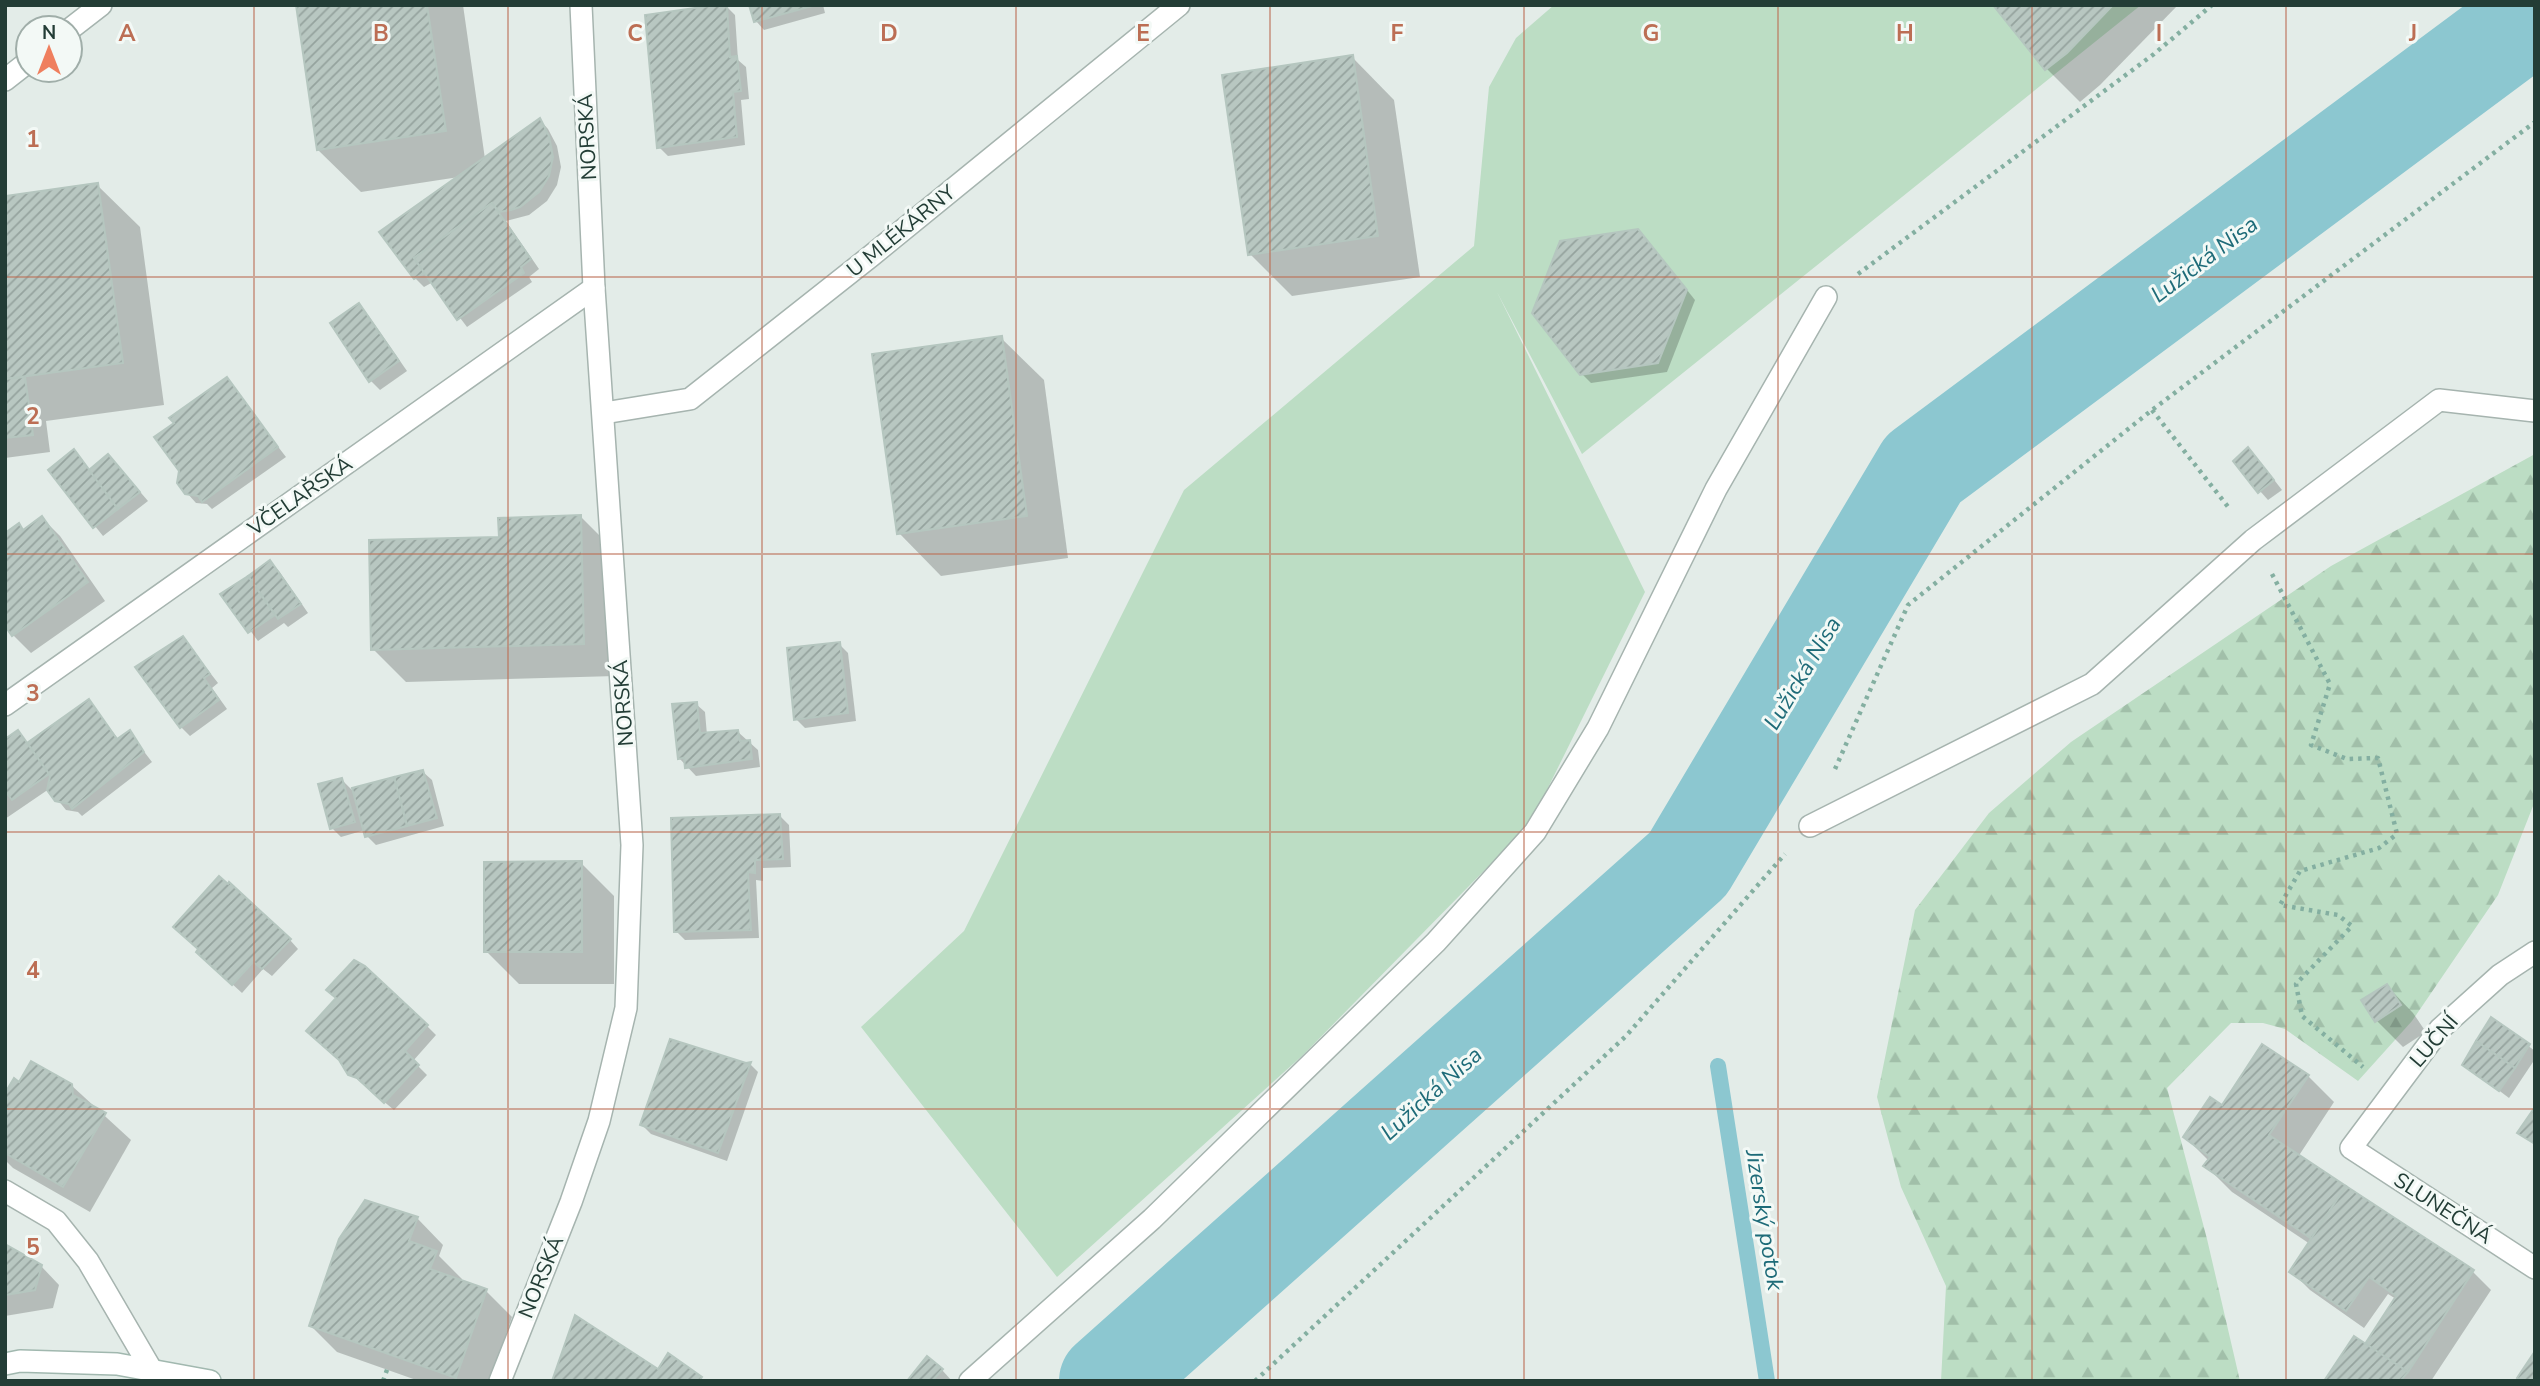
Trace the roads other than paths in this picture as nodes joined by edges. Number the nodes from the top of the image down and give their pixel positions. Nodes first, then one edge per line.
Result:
1 (101, 5) edge
2 (581, 5) edge
3 (1179, 5) edge
4 (84, 18) edge
5 (594, 288) junction
6 (1826, 297) road end
7 (2535, 411) edge
8 (604, 413) junction
9 (5, 705) edge
10 (1810, 826) road end
11 (2535, 952) edge
12 (2351, 1148) joint
13 (5, 1191) edge
14 (2535, 1268) edge
15 (5, 1364) edge
16 (151, 1369) junction
17 (210, 1381) edge
18 (500, 1381) edge
19 (970, 1381) edge

1 - 4 street
2 - 5 street, NORSKÁ
3 - 8 street, U MLÉKÁRNY
5 - 8 street, NORSKÁ
5 - 9 street, VČELAŘSKÁ
6 - 19 street
7 - 10 street
8 - 18 street, NORSKÁ
11 - 12 street, LUČNÍ
12 - 14 street, SLUNEČNÁ
13 - 16 street
15 - 16 street
16 - 17 street

